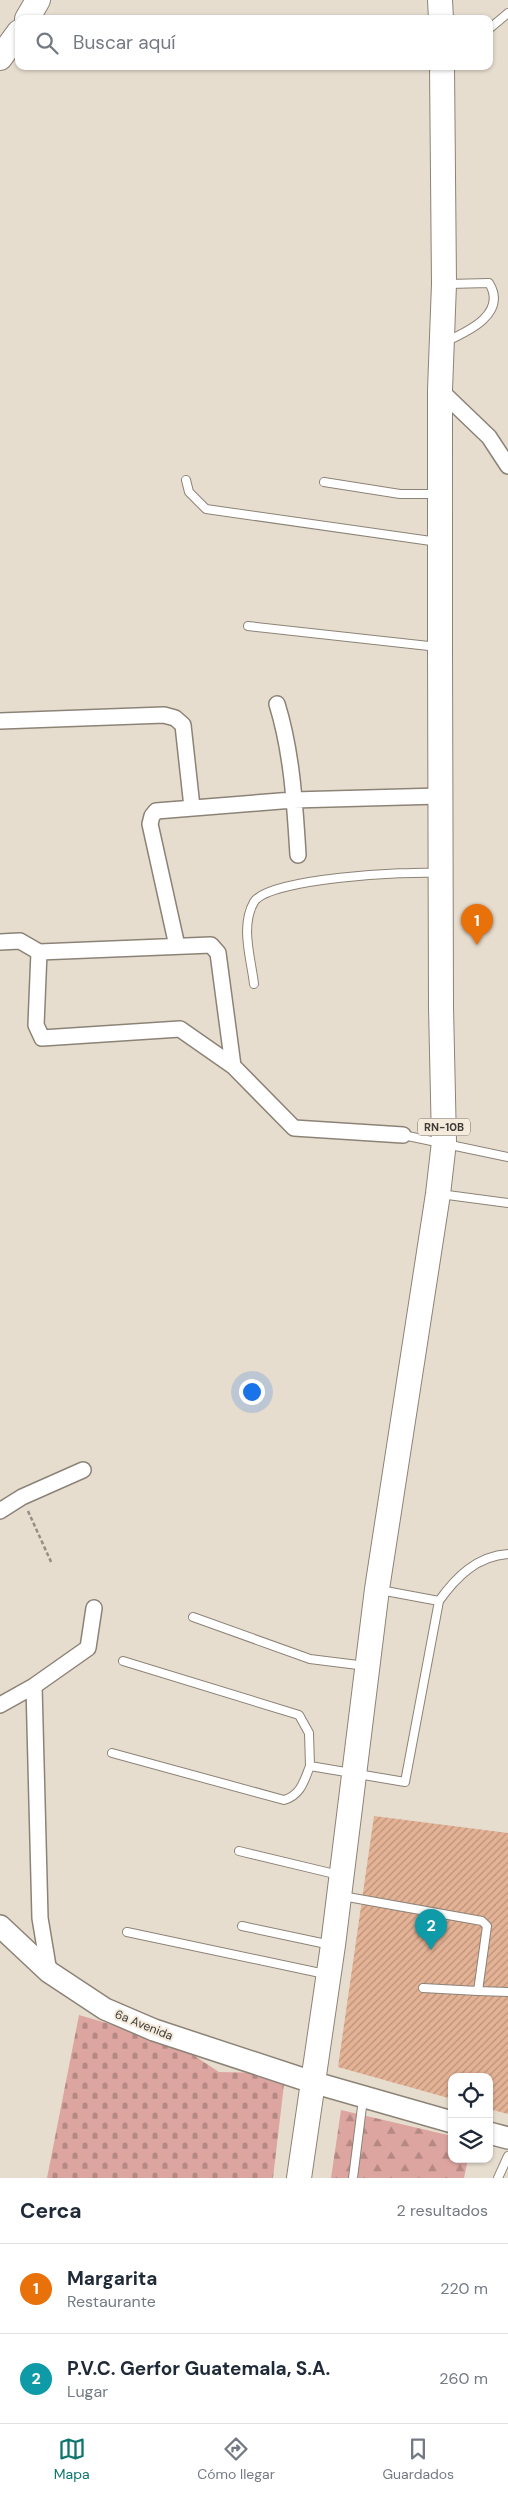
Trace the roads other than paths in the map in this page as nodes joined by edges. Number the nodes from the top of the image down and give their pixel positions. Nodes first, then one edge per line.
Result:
1 (38, 0) edge
2 (440, 0) edge
3 (508, 13) edge
4 (29, 15) edge
5 (441, 15) edge
6 (493, 26) edge
7 (15, 37) edge
8 (0, 58) edge
9 (444, 70) edge
10 (444, 284) junction
11 (441, 344) junction
12 (440, 390) junction
13 (508, 466) edge
14 (186, 480) dead end
15 (324, 482) dead end
16 (440, 494) junction
17 (440, 542) junction
18 (248, 626) dead end
19 (440, 648) junction
20 (277, 704) dead end
21 (0, 721) edge
22 (440, 796) junction
23 (293, 800) junction
24 (192, 807) junction
25 (298, 855) dead end
26 (440, 874) junction
27 (0, 942) edge
28 (178, 946) junction
29 (39, 952) junction
30 (254, 984) dead end
31 (233, 1066) junction
32 (403, 1135) joint
33 (444, 1142) junction
34 (508, 1157) edge
35 (438, 1194) junction
36 (508, 1202) edge
37 (83, 1470) dead end
38 (0, 1511) edge
39 (508, 1554) edge
40 (377, 1589) junction
41 (439, 1601) junction
42 (94, 1608) dead end
43 (193, 1617) dead end
44 (123, 1661) dead end
45 (367, 1667) junction
46 (34, 1686) junction
47 (0, 1705) edge
48 (112, 1754) dead end
49 (310, 1766) junction
50 (354, 1772) junction
51 (239, 1851) dead end
52 (340, 1885) junction
53 (0, 1926) edge
54 (242, 1926) dead end
55 (127, 1932) dead end
56 (333, 1945) junction
57 (49, 1972) junction
58 (327, 1974) junction
59 (423, 1988) dead end
60 (478, 1991) junction
61 (508, 1992) edge
62 (312, 2082) junction
63 (364, 2097) junction
64 (448, 2121) edge
65 (493, 2133) edge
66 (508, 2138) edge
67 (508, 2156) edge
68 (299, 2178) edge
69 (353, 2178) edge
70 (498, 2178) edge

1 - 4 main road
2 - 5 main road
3 - 6 lane
7 - 8 main road
9 - 10 main road, RN-10B
10 - 11 main road, RN-10B
10 - 11 lane
11 - 12 main road, RN-10B
12 - 13 street
12 - 16 main road, RN-10B
14 - 17 lane
15 - 16 lane
16 - 17 main road, RN-10B
17 - 19 main road, RN-10B
18 - 19 lane
19 - 22 main road, RN-10B
20 - 23 street
21 - 24 street
22 - 23 street
22 - 26 main road, RN-10B
23 - 24 street
23 - 25 street
24 - 28 street
26 - 30 lane
26 - 33 main road, RN-10B
27 - 29 street
28 - 29 street
28 - 31 street
29 - 31 street
31 - 32 street
32 - 33 lane
33 - 34 lane
33 - 35 main road, RN-10B
35 - 36 lane
35 - 40 main road, RN-10B
37 - 38 street
39 - 41 lane
40 - 41 lane
40 - 45 main road, RN-10B
41 - 50 lane
42 - 46 street
43 - 45 lane
44 - 49 lane
45 - 50 main road, RN-10B
46 - 47 street
46 - 57 street
48 - 49 lane
49 - 50 lane
50 - 52 main road, RN-10B
51 - 52 lane
52 - 56 main road, RN-10B
52 - 60 lane
53 - 57 street, 6a Avenida
54 - 56 lane
55 - 58 lane
56 - 58 main road, RN-10B
57 - 62 street, 6a Avenida
58 - 62 main road, RN-10B
59 - 60 lane
60 - 61 lane
62 - 63 street, 6a Avenida
62 - 68 main road, RN-10B
63 - 64 street, 6a Avenida
63 - 69 lane
65 - 66 street
67 - 70 lane

